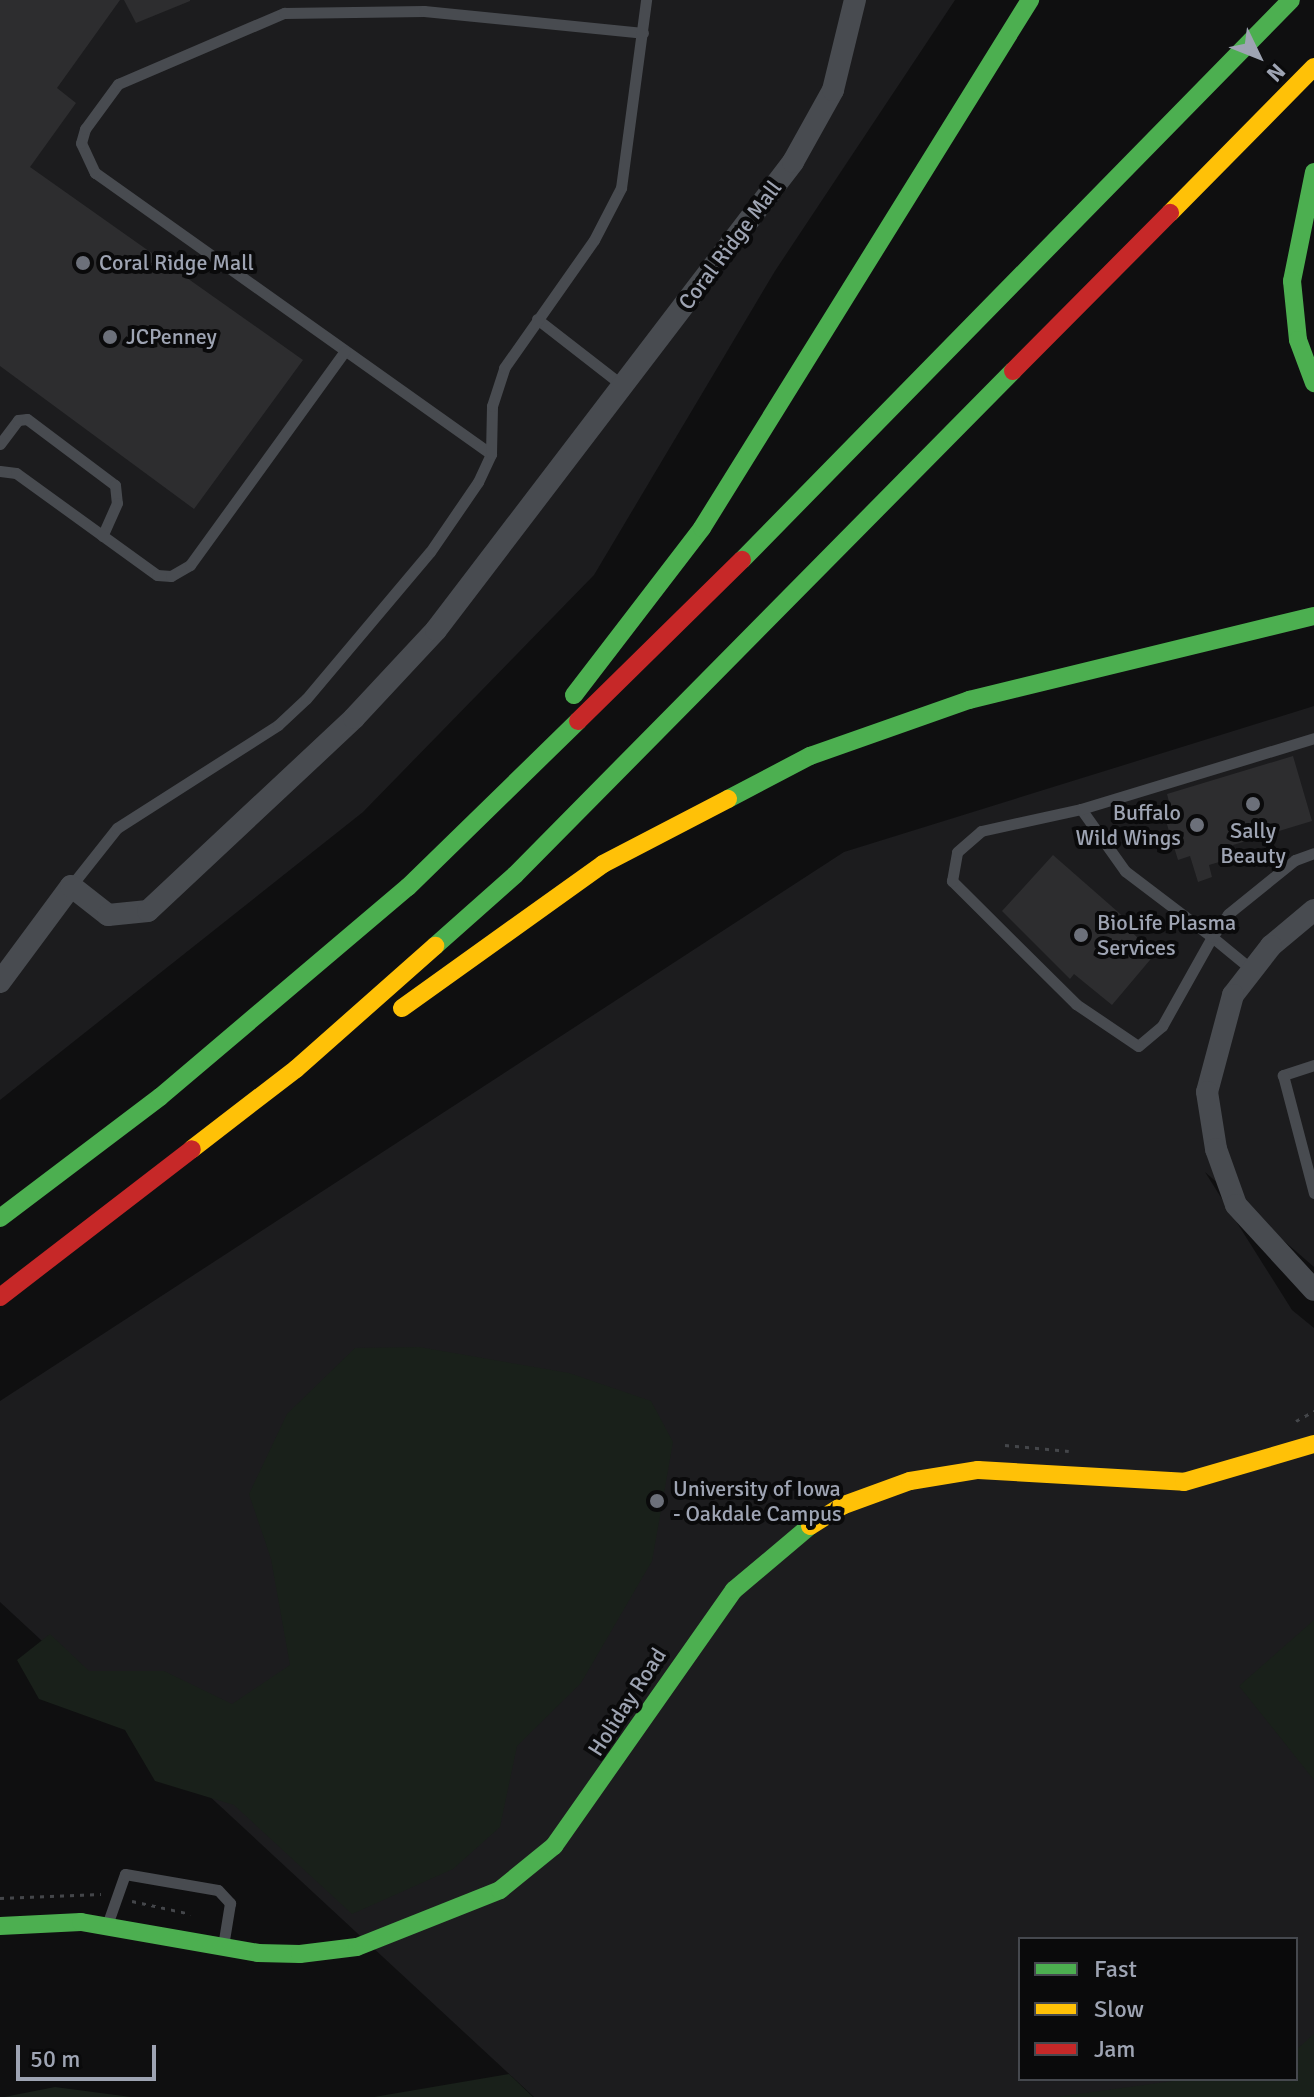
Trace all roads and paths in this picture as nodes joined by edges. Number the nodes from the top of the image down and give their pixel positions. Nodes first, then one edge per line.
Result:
1 (646, 0) edge
2 (855, 0) edge
3 (1030, 0) edge
4 (1291, 0) edge
5 (643, 33) junction
6 (1314, 67) edge
7 (1314, 172) edge
8 (537, 319) junction
9 (345, 351) junction
10 (1314, 383) edge
11 (624, 386) junction
12 (0, 444) edge
13 (491, 454) junction
14 (0, 471) edge
15 (102, 536) junction
16 (1314, 616) edge
17 (1314, 738) edge
18 (1081, 809) junction
19 (1314, 853) edge
20 (71, 886) junction
21 (1314, 910) edge
22 (1212, 937) junction
23 (1251, 969) junction
24 (0, 982) edge
25 (284, 994) junction
26 (1314, 1065) edge
27 (1314, 1193) edge
28 (131, 1200) junction
29 (0, 1218) edge
30 (1311, 1285) edge
31 (0, 1297) edge
32 (1314, 1433) edge
33 (1314, 1444) edge
34 (1286, 1455) junction
35 (6, 1921) edge
36 (107, 1925) junction
37 (222, 1947) junction

1 - 5 lane
2 - 11 street, Coral Ridge Mall
3 - 25 main road
4 - 25 main road
5 - 8 lane
5 - 9 lane
6 - 28 main road
7 - 10 main road
8 - 11 lane
8 - 13 lane
9 - 13 lane
9 - 15 lane
11 - 20 street, Coral Ridge Mall
12 - 15 lane
13 - 20 lane
14 - 15 lane
16 - 28 main road
17 - 18 lane
18 - 22 lane
18 - 22 lane
19 - 22 lane
20 - 24 street
21 - 23 street
22 - 23 lane
23 - 30 street
25 - 29 main road
26 - 27 lane
28 - 31 main road
32 - 34 main road, Holiday Road
33 - 34 main road, Holiday Road
34 - 37 main road, Holiday Road
35 - 36 main road, Holiday Road
36 - 37 main road, Holiday Road
36 - 37 lane

